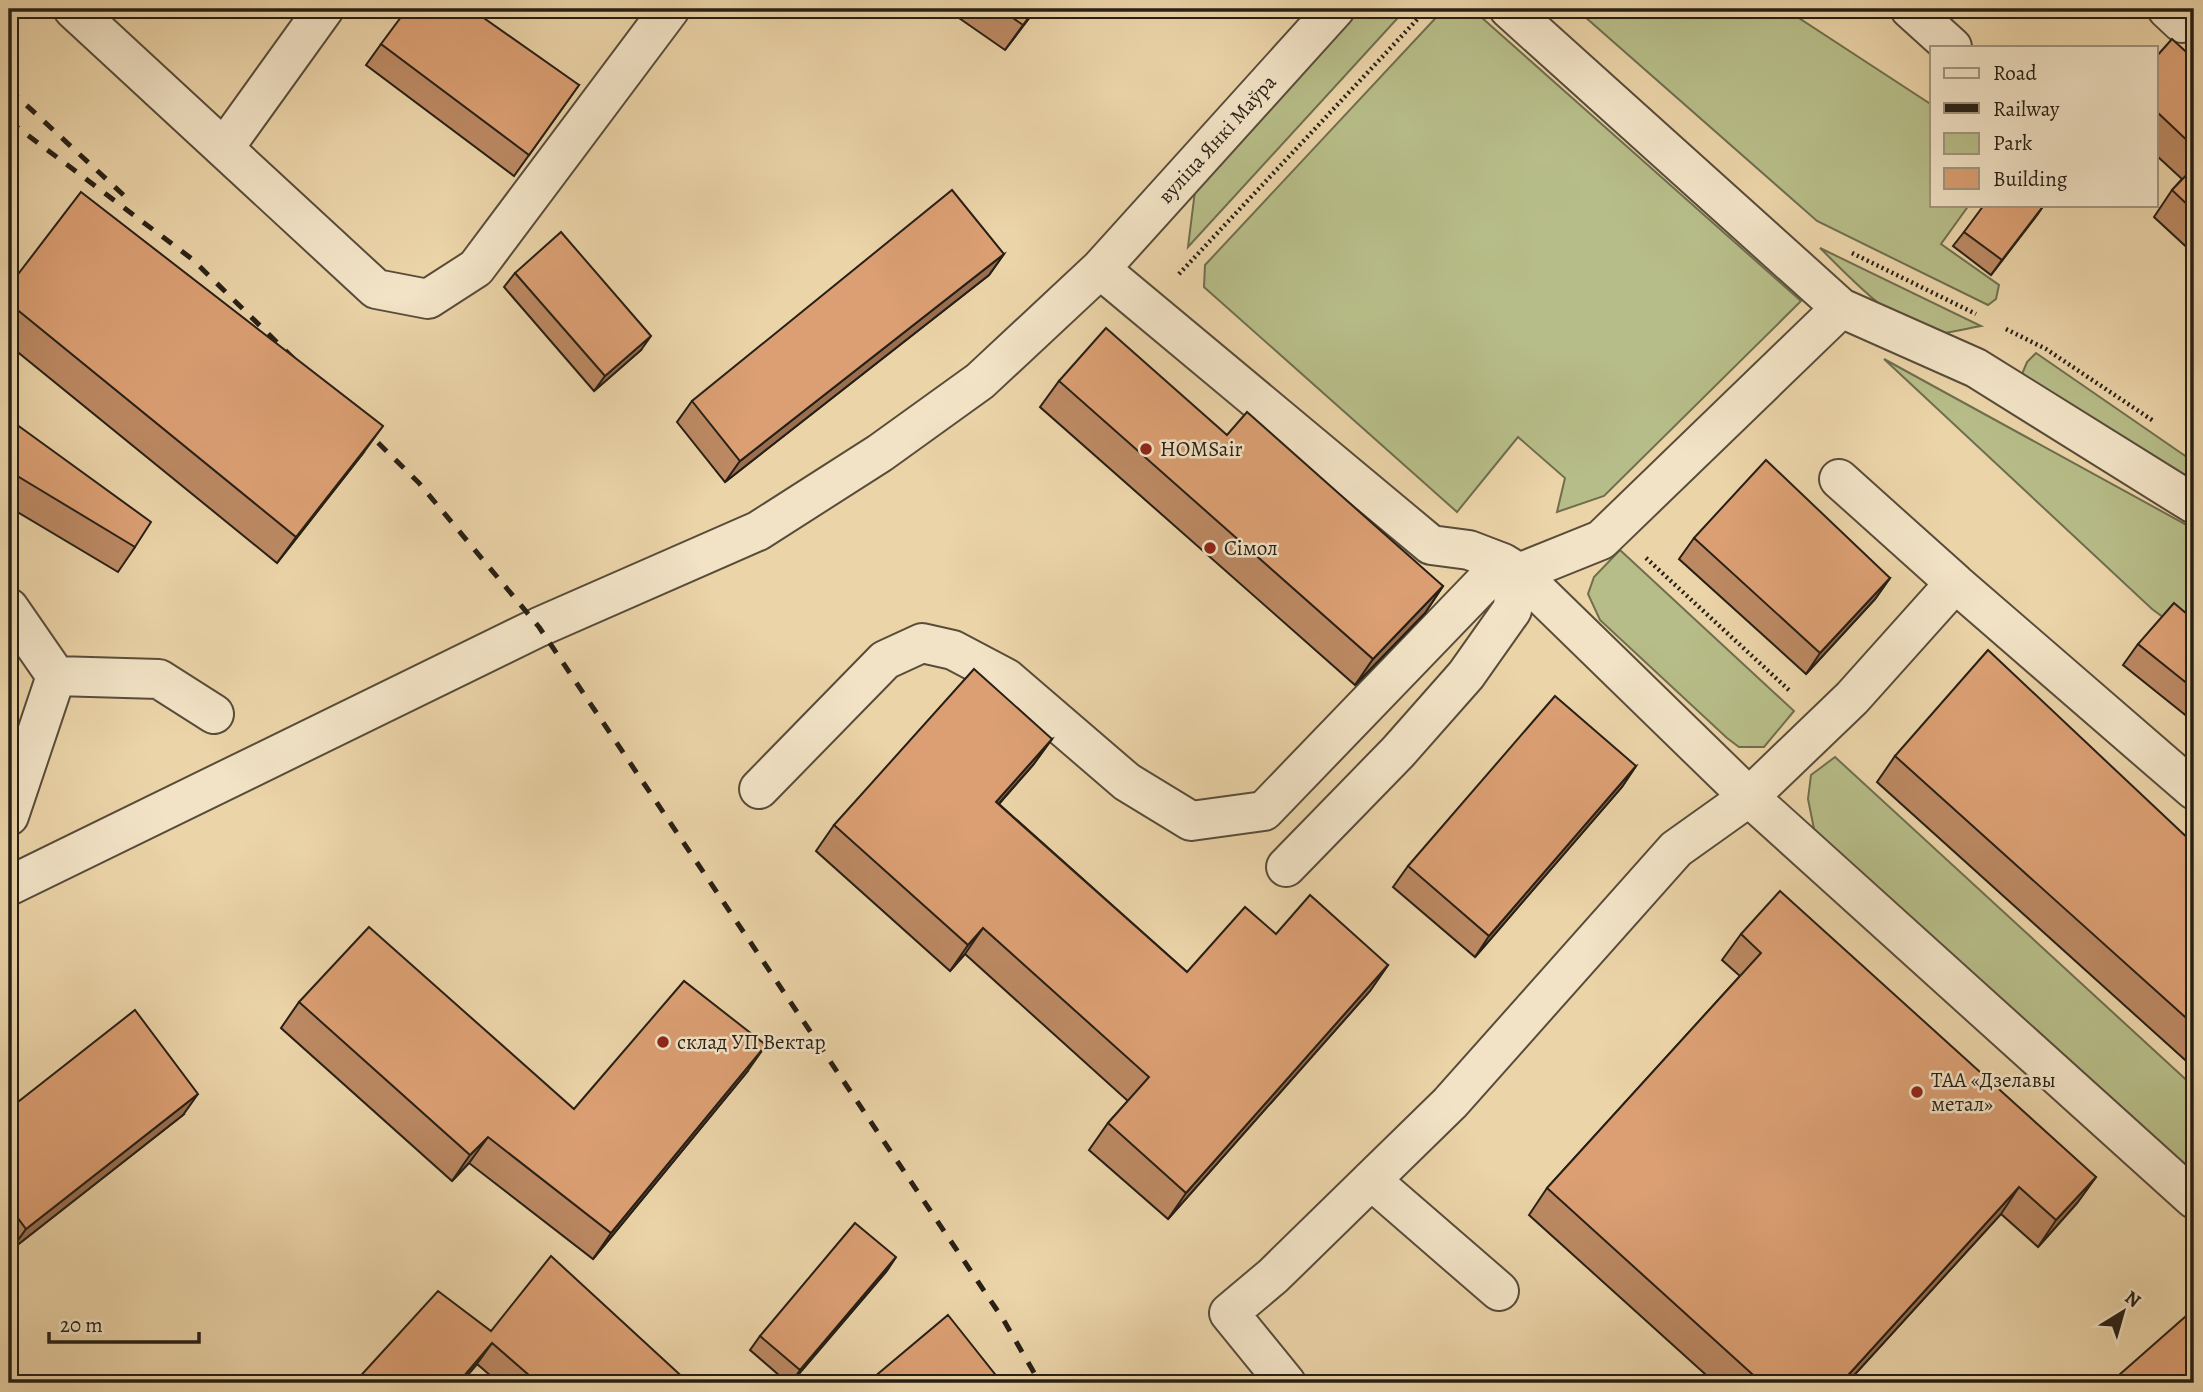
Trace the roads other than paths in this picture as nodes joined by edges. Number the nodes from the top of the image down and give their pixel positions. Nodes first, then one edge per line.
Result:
1 (73, 9) edge
2 (324, 9) edge
3 (670, 9) edge
4 (1335, 9) edge
5 (1510, 9) edge
6 (1910, 9) edge
7 (2167, 9) edge
8 (2194, 11) edge
9 (1951, 46) edge
10 (224, 148) junction
11 (1100, 269) junction
12 (1841, 308) junction
13 (1839, 479) dead end
14 (2194, 504) edge
15 (1511, 568) junction
16 (1955, 583) junction
17 (9, 608) edge
18 (56, 676) junction
19 (214, 714) dead end
20 (759, 789) dead end
21 (2194, 790) edge
22 (1749, 797) junction
23 (9, 816) edge
24 (1286, 867) dead end
25 (9, 886) edge
26 (1371, 1180) junction
27 (2194, 1199) edge
28 (1499, 1292) dead end
29 (1286, 1383) edge

1 - 10 street
2 - 10 street
3 - 10 street
4 - 11 street, вуліца Янкі Маўра
5 - 12 street
6 - 9 street
7 - 8 street
11 - 15 street
11 - 25 street, вуліца Янкі Маўра
12 - 14 street
12 - 15 street
13 - 16 street
15 - 20 street
15 - 22 street
15 - 24 street
16 - 21 street
16 - 22 street
17 - 18 street
18 - 19 street
18 - 23 street
22 - 26 street
22 - 27 street
26 - 28 street
26 - 29 street

